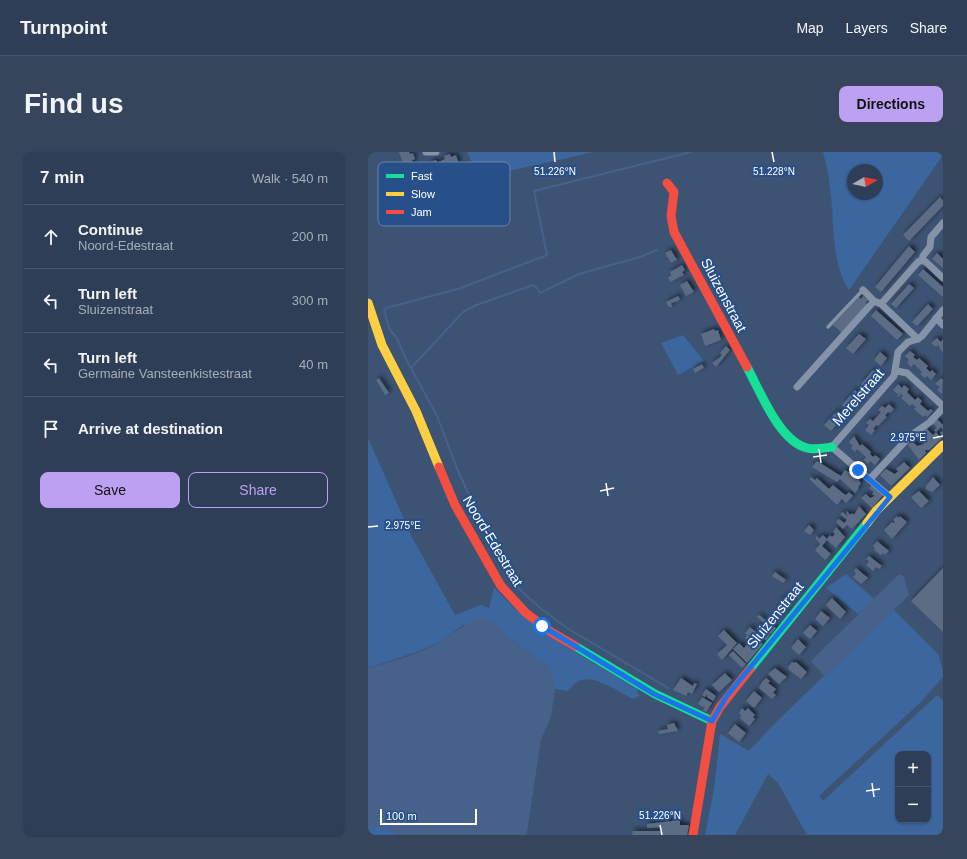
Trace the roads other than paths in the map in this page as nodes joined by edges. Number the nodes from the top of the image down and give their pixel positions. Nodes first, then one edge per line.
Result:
1 (426, 152) edge
2 (436, 152) edge
3 (667, 183) dead end
4 (943, 223) edge
5 (922, 260) junction
6 (943, 278) edge
7 (862, 290) joint
8 (878, 302) junction
9 (368, 303) edge
10 (943, 310) edge
11 (936, 318) junction
12 (943, 325) edge
13 (828, 327) dead end
14 (918, 339) junction
15 (897, 371) junction
16 (797, 387) dead end
17 (943, 407) edge
18 (943, 445) edge
19 (832, 447) junction
20 (870, 479) junction
21 (890, 497) junction
22 (712, 721) junction
23 (693, 835) edge

1 - 2 street
3 - 19 street, Sluizenstraat
4 - 5 street
5 - 6 street
5 - 8 street
7 - 8 street
7 - 13 lane
8 - 14 street
8 - 16 street
9 - 22 street, Noord-Edestraat
10 - 11 street, Merelstraat
11 - 12 street
11 - 14 street, Merelstraat
14 - 15 street, Merelstraat
15 - 17 street
15 - 19 street, Merelstraat
17 - 20 street
18 - 21 street, Sluizenstraat
19 - 20 street
20 - 21 street
21 - 22 street, Sluizenstraat
22 - 23 street, Sluizenstraat

